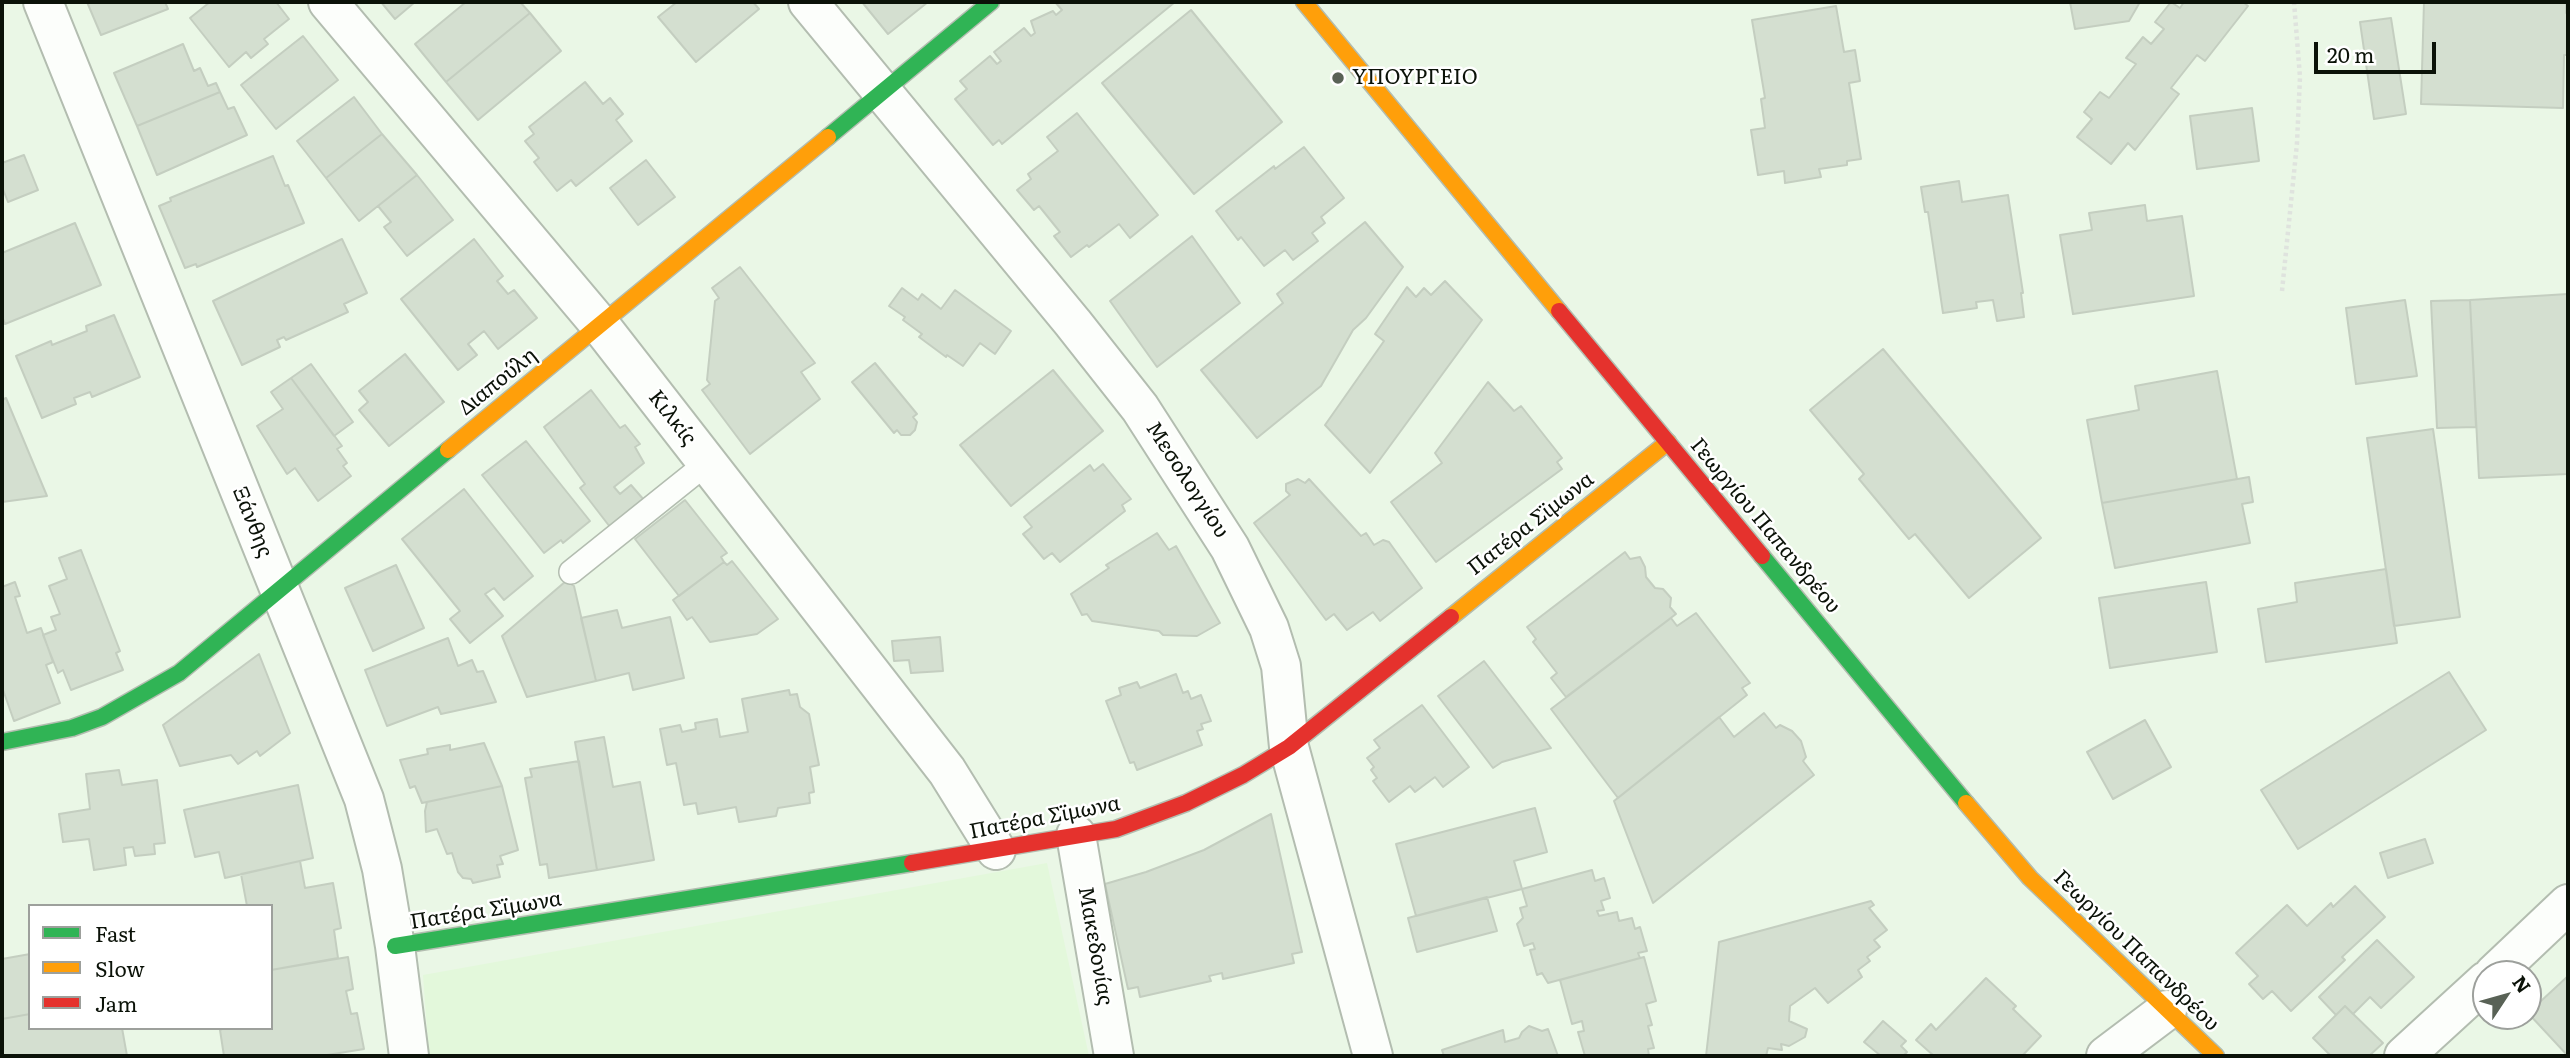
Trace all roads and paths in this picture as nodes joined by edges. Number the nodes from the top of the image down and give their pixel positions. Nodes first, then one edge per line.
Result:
1 (43, 2) edge
2 (328, 2) edge
3 (808, 2) edge
4 (991, 2) edge
5 (1304, 2) edge
6 (2294, 2) edge
7 (883, 91) junction
8 (2282, 291) dead end
9 (600, 325) junction
10 (1668, 442) junction
11 (707, 463) junction
12 (571, 572) dead end
13 (279, 589) junction
14 (2, 741) edge
15 (1289, 747) junction
16 (1076, 835) junction
17 (996, 850) junction
18 (2568, 904) edge
19 (395, 946) junction
20 (2509, 960) edge
21 (2472, 994) edge
22 (2167, 1010) junction
23 (409, 1056) edge
24 (1114, 1056) edge
25 (1373, 1056) edge
26 (2106, 1056) edge
27 (2216, 1056) edge
28 (2404, 1056) edge

1 - 13 street, Ξάνθης
2 - 9 street, Κιλκίς
3 - 7 street, Μεσολογγίου
4 - 7 street, Διαπούλη
5 - 10 street, Γεωργίου Παπανδρέου
6 - 8 path
7 - 9 street, Διαπούλη
7 - 15 street, Μεσολογγίου
9 - 11 street, Κιλκίς
9 - 13 street, Διαπούλη
10 - 15 street, Πατέρα Σϊμωνα
10 - 22 street, Γεωργίου Παπανδρέου
11 - 12 lane
11 - 17 street, Κιλκίς
13 - 14 street, Διαπούλη
13 - 19 street, Ξάνθης
15 - 16 street, Πατέρα Σϊμωνα
15 - 25 street, Μεσολογγίου
16 - 17 street, Πατέρα Σϊμωνα
16 - 24 street, Μακεδονίας
17 - 19 street, Πατέρα Σϊμωνα
18 - 20 street
19 - 23 street, Ξάνθης
21 - 28 street
22 - 26 street
22 - 27 street, Γεωργίου Παπανδρέου

